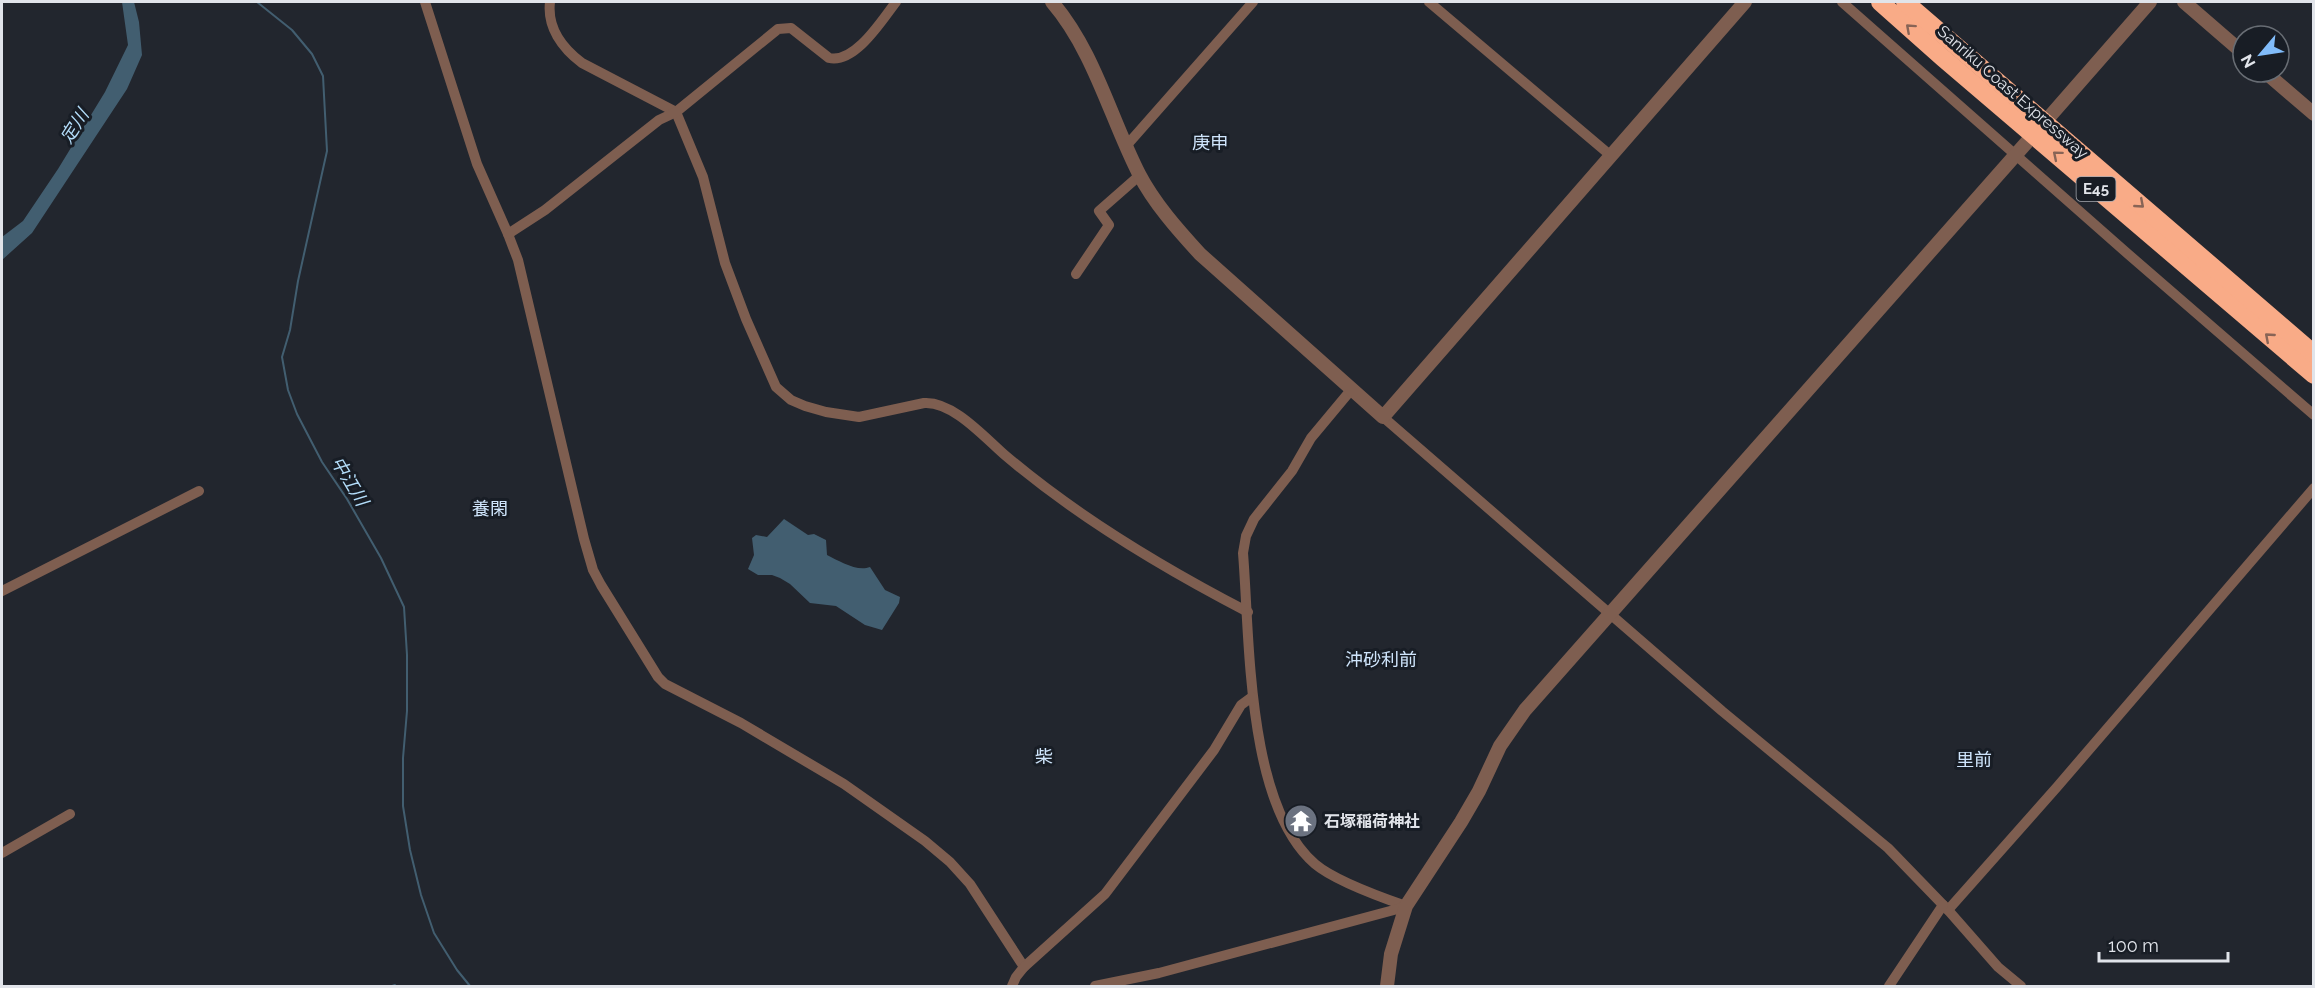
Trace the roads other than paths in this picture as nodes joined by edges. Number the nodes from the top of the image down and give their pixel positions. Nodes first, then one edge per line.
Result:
1 (425, 2) edge
2 (550, 2) edge
3 (896, 2) edge
4 (1052, 2) edge
5 (1253, 2) edge
6 (1429, 2) edge
7 (1745, 2) edge
8 (1842, 2) edge
9 (1880, 2) edge
10 (1905, 2) edge
11 (2150, 2) edge
12 (2184, 2) edge
13 (2231, 43) edge
14 (2279, 84) edge
15 (676, 112) junction
16 (2313, 114) edge
17 (2051, 115) dead end
18 (2027, 141) dead end
19 (1127, 145) junction
20 (1610, 155) junction
21 (2016, 155) junction
22 (1140, 175) junction
23 (508, 234) junction
24 (1076, 274) dead end
25 (2313, 354) edge
26 (2313, 375) edge
27 (1351, 390) junction
28 (2313, 415) edge
29 (1383, 417) junction
30 (2313, 488) edge
31 (199, 490) dead end
32 (2, 591) edge
33 (1248, 612) junction
34 (1610, 614) junction
35 (1252, 697) junction
36 (70, 814) dead end
37 (2, 853) edge
38 (1406, 906) junction
39 (1945, 908) junction
40 (1024, 968) junction
41 (1012, 987) edge
42 (1095, 987) edge
43 (1387, 987) edge
44 (1889, 987) edge
45 (2021, 987) edge

1 - 23 street
2 - 15 street
3 - 15 street
4 - 19 street
5 - 19 street
6 - 20 street
7 - 20 street
8 - 21 street
26 -> 9 highway, Sanriku Coast Expressway / E45
10 -> 25 highway, Sanriku Coast Expressway / E45
11 - 17 street
12 - 13 street
14 - 16 street
15 - 23 street
15 - 33 street
18 - 21 street
19 - 22 street
20 - 29 street
21 - 28 street
21 - 34 street
22 - 24 street
22 - 27 street
23 - 40 street
27 - 29 street
27 - 33 street
29 - 34 street
30 - 39 street
31 - 32 street
33 - 35 street
34 - 38 street
34 - 39 street
35 - 38 street
35 - 40 street
36 - 37 street
38 - 42 street
38 - 43 street
39 - 44 street
39 - 45 street
40 - 41 street

